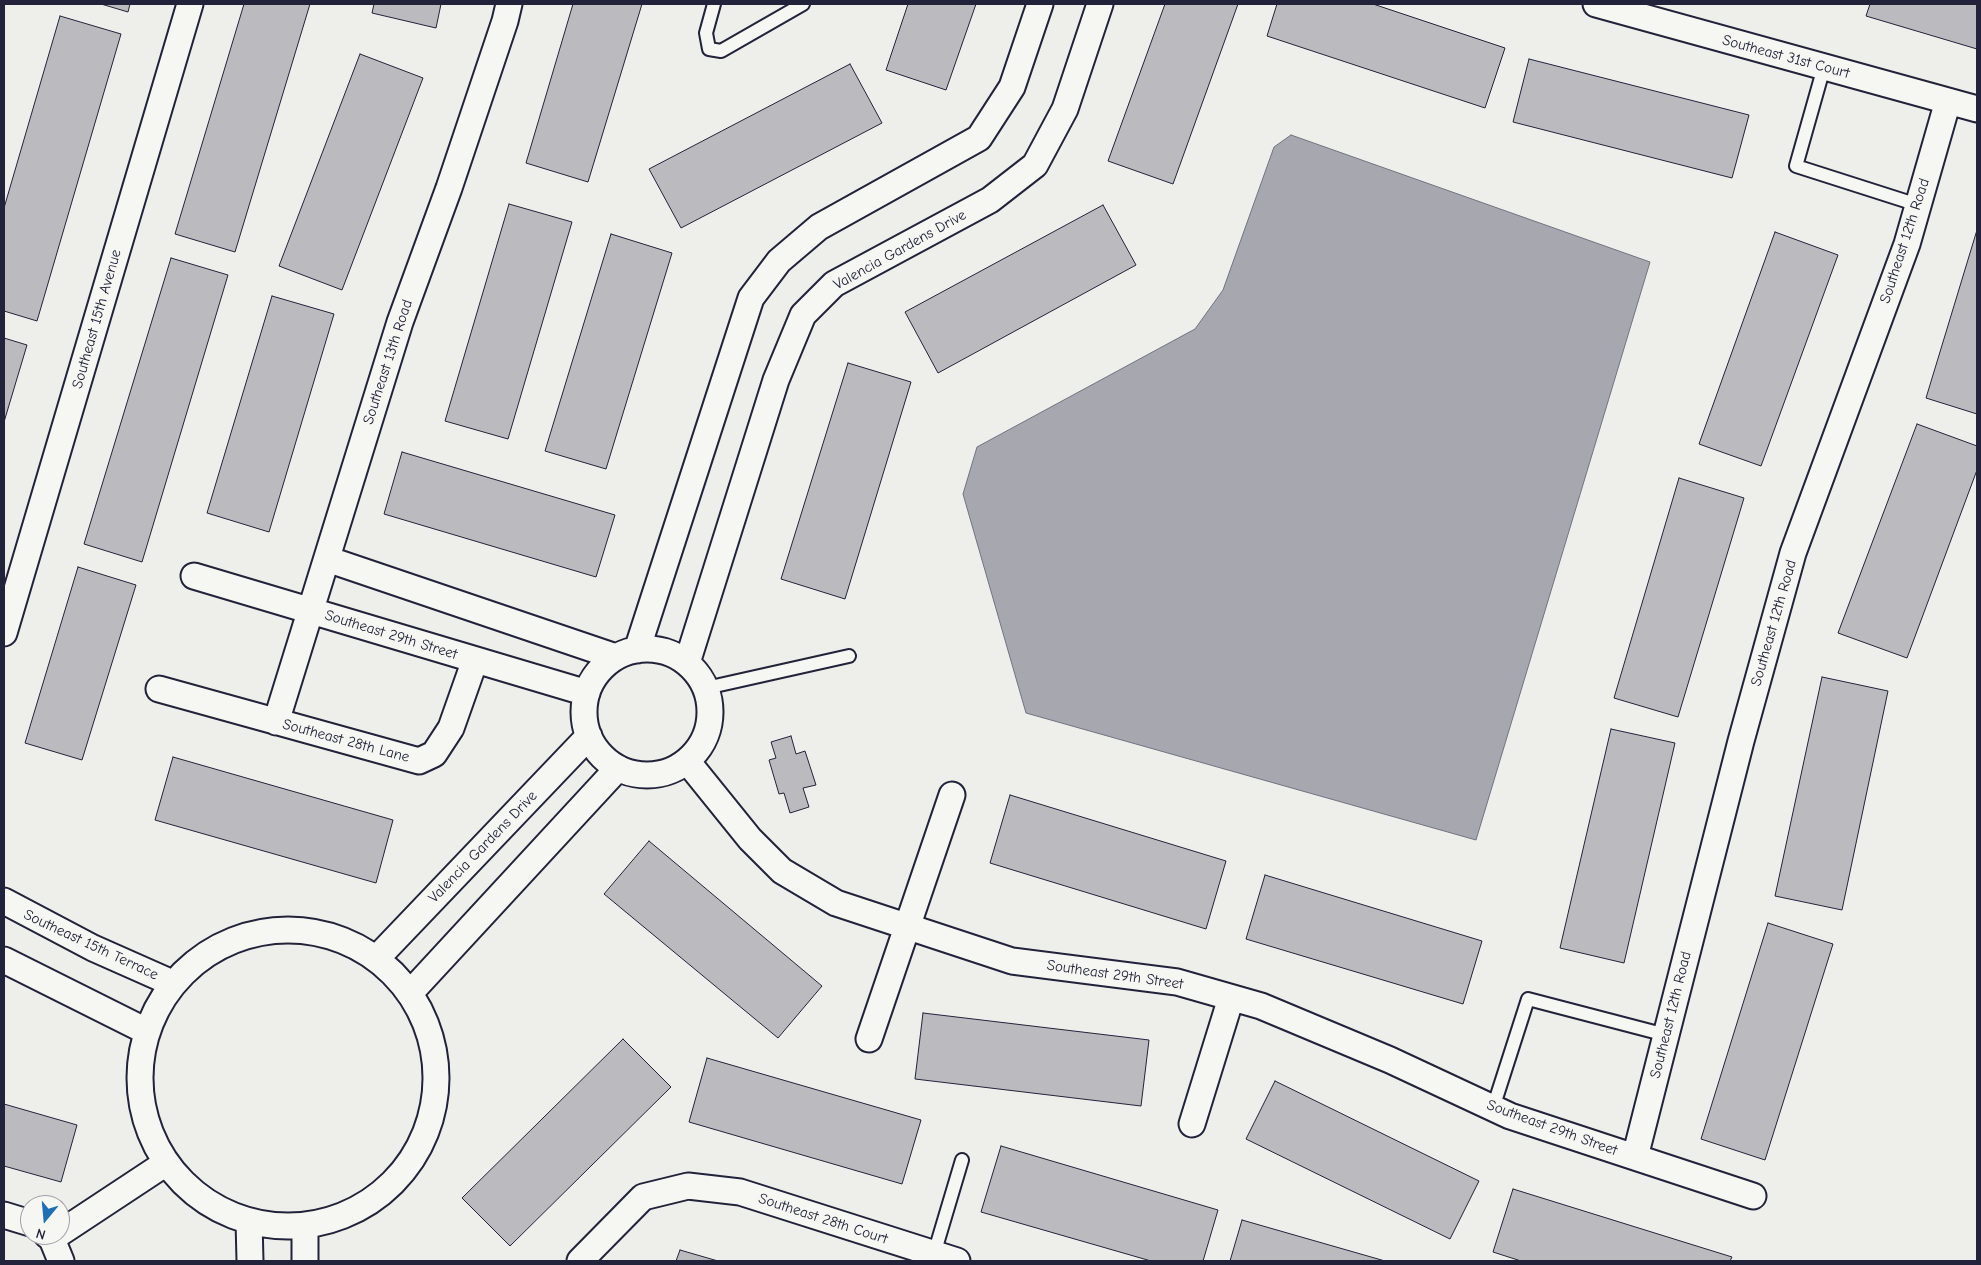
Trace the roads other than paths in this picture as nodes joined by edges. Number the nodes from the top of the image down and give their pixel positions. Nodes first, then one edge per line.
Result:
1 (190, 4) edge
2 (509, 4) edge
3 (714, 4) edge
4 (803, 4) edge
5 (1040, 4) edge
6 (1100, 4) edge
7 (1596, 4) edge
8 (1824, 67) junction
9 (1948, 101) junction
10 (1977, 109) edge
11 (1918, 205) junction
12 (327, 559) junction
13 (194, 576) dead end
14 (311, 611) junction
15 (4, 634) edge
16 (627, 654) junction
17 (849, 656) dead end
18 (475, 660) junction
19 (687, 663) junction
20 (159, 688) dead end
21 (706, 688) junction
22 (587, 693) junction
23 (276, 722) junction
24 (589, 736) junction
25 (687, 761) junction
26 (618, 768) junction
27 (952, 795) dead end
28 (6, 906) edge
29 (908, 926) junction
30 (377, 958) junction
31 (4, 960) edge
32 (172, 983) junction
33 (410, 992) junction
34 (1231, 998) junction
35 (146, 1031) junction
36 (1666, 1035) junction
37 (869, 1039) dead end
38 (1493, 1108) junction
39 (1192, 1124) dead end
40 (1635, 1157) junction
41 (962, 1160) dead end
42 (166, 1164) junction
43 (1753, 1196) dead end
44 (4, 1215) edge
45 (20, 1220) edge
46 (249, 1221) junction
47 (305, 1226) junction
48 (70, 1230) edge
49 (934, 1254) junction
50 (250, 1261) edge
51 (305, 1261) edge
52 (580, 1261) edge
53 (957, 1261) edge

1 - 15 street, Southeast 15th Avenue
2 - 12 street, Southeast 13th Road
3 - 4 lane
5 - 16 street
6 - 19 street, Valencia Gardens Drive
7 - 8 street, Southeast 31st Court
8 - 9 street, Southeast 31st Court
8 - 11 lane
9 - 10 street, Southeast 31st Court
9 - 11 street, Southeast 12th Road
11 - 36 street, Southeast 12th Road
12 - 14 street, Southeast 13th Road
12 - 16 street
13 - 14 street, Southeast 29th Street
14 - 18 street, Southeast 29th Street
14 - 23 street, Southeast 13th Road
16 - 19 street
16 - 22 street
17 - 21 lane
18 - 22 street, Southeast 29th Street
18 - 23 street, Southeast 28th Lane
19 - 21 street
20 - 23 street, Southeast 28th Lane
21 - 25 street
22 - 24 street
24 - 26 street
24 - 30 street, Valencia Gardens Drive
25 - 26 street
25 - 29 street, Southeast 29th Street
26 - 33 street
27 - 29 street
28 - 32 street, Southeast 15th Terrace
29 - 34 street, Southeast 29th Street
29 - 37 street
30 - 32 street
30 - 33 street
31 - 35 street
32 - 35 street
33 - 47 street
34 - 38 street, Southeast 29th Street
34 - 39 street
35 - 42 street
36 - 38 lane
36 - 40 street, Southeast 12th Road
38 - 40 street, Southeast 29th Street
40 - 43 street, Southeast 29th Street
41 - 49 lane
42 - 46 street
42 - 48 street
44 - 45 street
46 - 47 street
46 - 50 street
47 - 51 street
49 - 52 street, Southeast 28th Court
49 - 53 street, Southeast 28th Court

